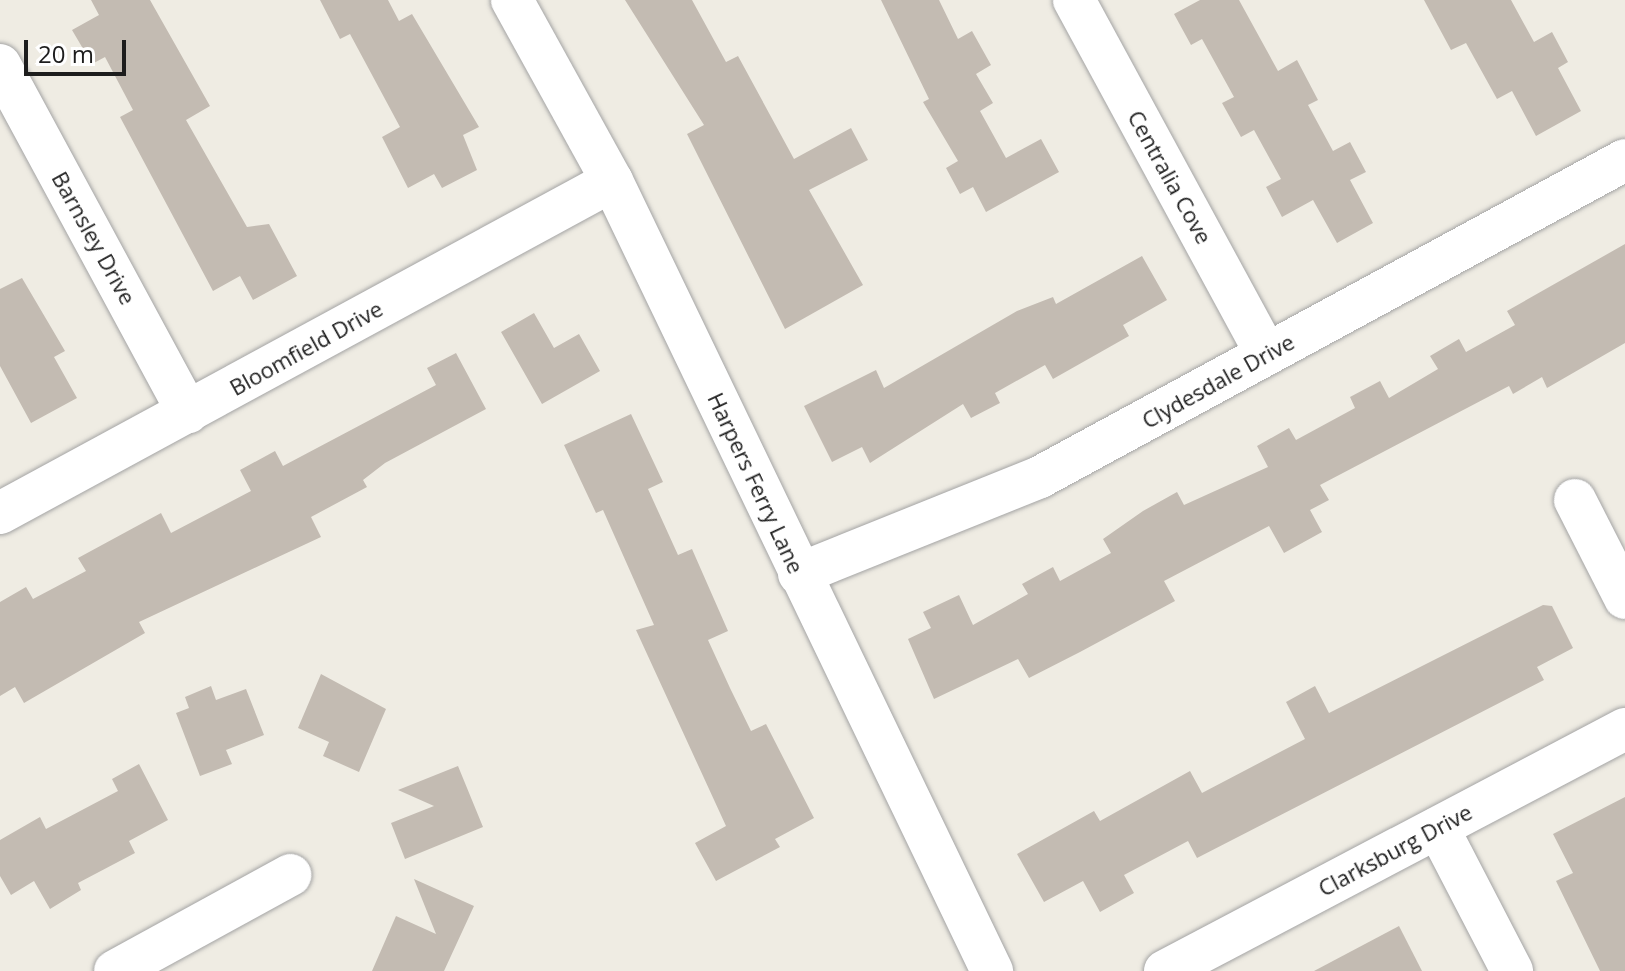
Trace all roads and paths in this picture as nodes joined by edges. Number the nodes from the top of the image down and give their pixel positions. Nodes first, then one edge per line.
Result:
1 (512, 0) edge
2 (1074, 0) edge
3 (0, 65) edge
4 (1625, 160) edge
5 (612, 181) junction
6 (1266, 354) junction
7 (188, 412) junction
8 (1575, 500) dead end
9 (0, 513) edge
10 (799, 574) junction
11 (1625, 598) edge
12 (1625, 729) edge
13 (1438, 828) junction
14 (290, 875) dead end
15 (115, 971) edge
16 (992, 971) edge
17 (1165, 971) edge
18 (1512, 971) edge

1 - 5 street, Harpers Ferry Lane
2 - 6 street, Centralia Cove
3 - 7 street, Barnsley Drive
4 - 6 street, Clydesdale Drive
5 - 7 street, Bloomfield Drive
5 - 10 street, Harpers Ferry Lane
6 - 10 street, Clydesdale Drive
7 - 9 street, Bloomfield Drive
8 - 11 street
10 - 16 street, Harpers Ferry Lane
12 - 13 street, Clarksburg Drive
13 - 17 street, Clarksburg Drive
13 - 18 street
14 - 15 street

